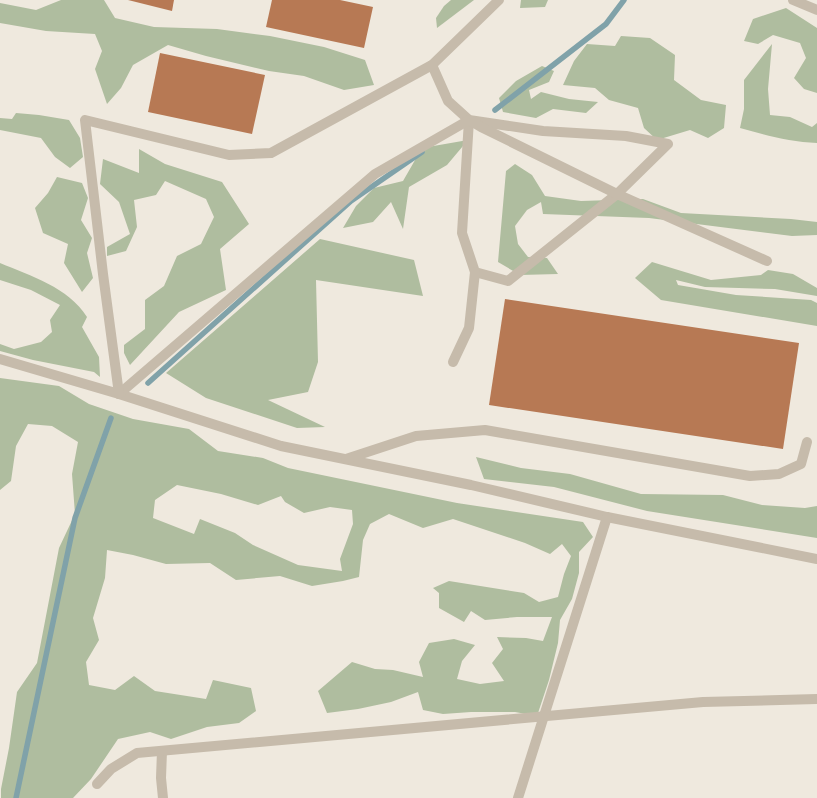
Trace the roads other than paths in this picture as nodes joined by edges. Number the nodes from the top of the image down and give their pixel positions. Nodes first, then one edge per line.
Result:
1 (499, 0) edge
2 (793, 0) edge
3 (817, 10) edge
4 (432, 65) junction
5 (469, 120) junction
6 (617, 194) junction
7 (767, 261) dead end
8 (475, 272) junction
9 (0, 359) edge
10 (453, 362) dead end
11 (119, 394) junction
12 (806, 442) dead end
13 (346, 459) junction
14 (607, 518) junction
15 (817, 559) edge
16 (817, 699) edge
17 (544, 716) junction
18 (162, 751) junction
19 (97, 784) dead end
20 (163, 798) edge
21 (518, 798) edge

1 - 4 lane
2 - 3 lane
4 - 5 lane
4 - 11 lane
5 - 6 lane
5 - 6 lane
5 - 8 lane
5 - 11 lane
6 - 7 lane
6 - 8 lane
8 - 10 lane
9 - 11 lane
11 - 13 lane
12 - 13 lane
13 - 14 lane
14 - 15 lane
14 - 17 lane
16 - 17 lane
17 - 18 lane
17 - 21 lane
18 - 19 lane
18 - 20 lane

